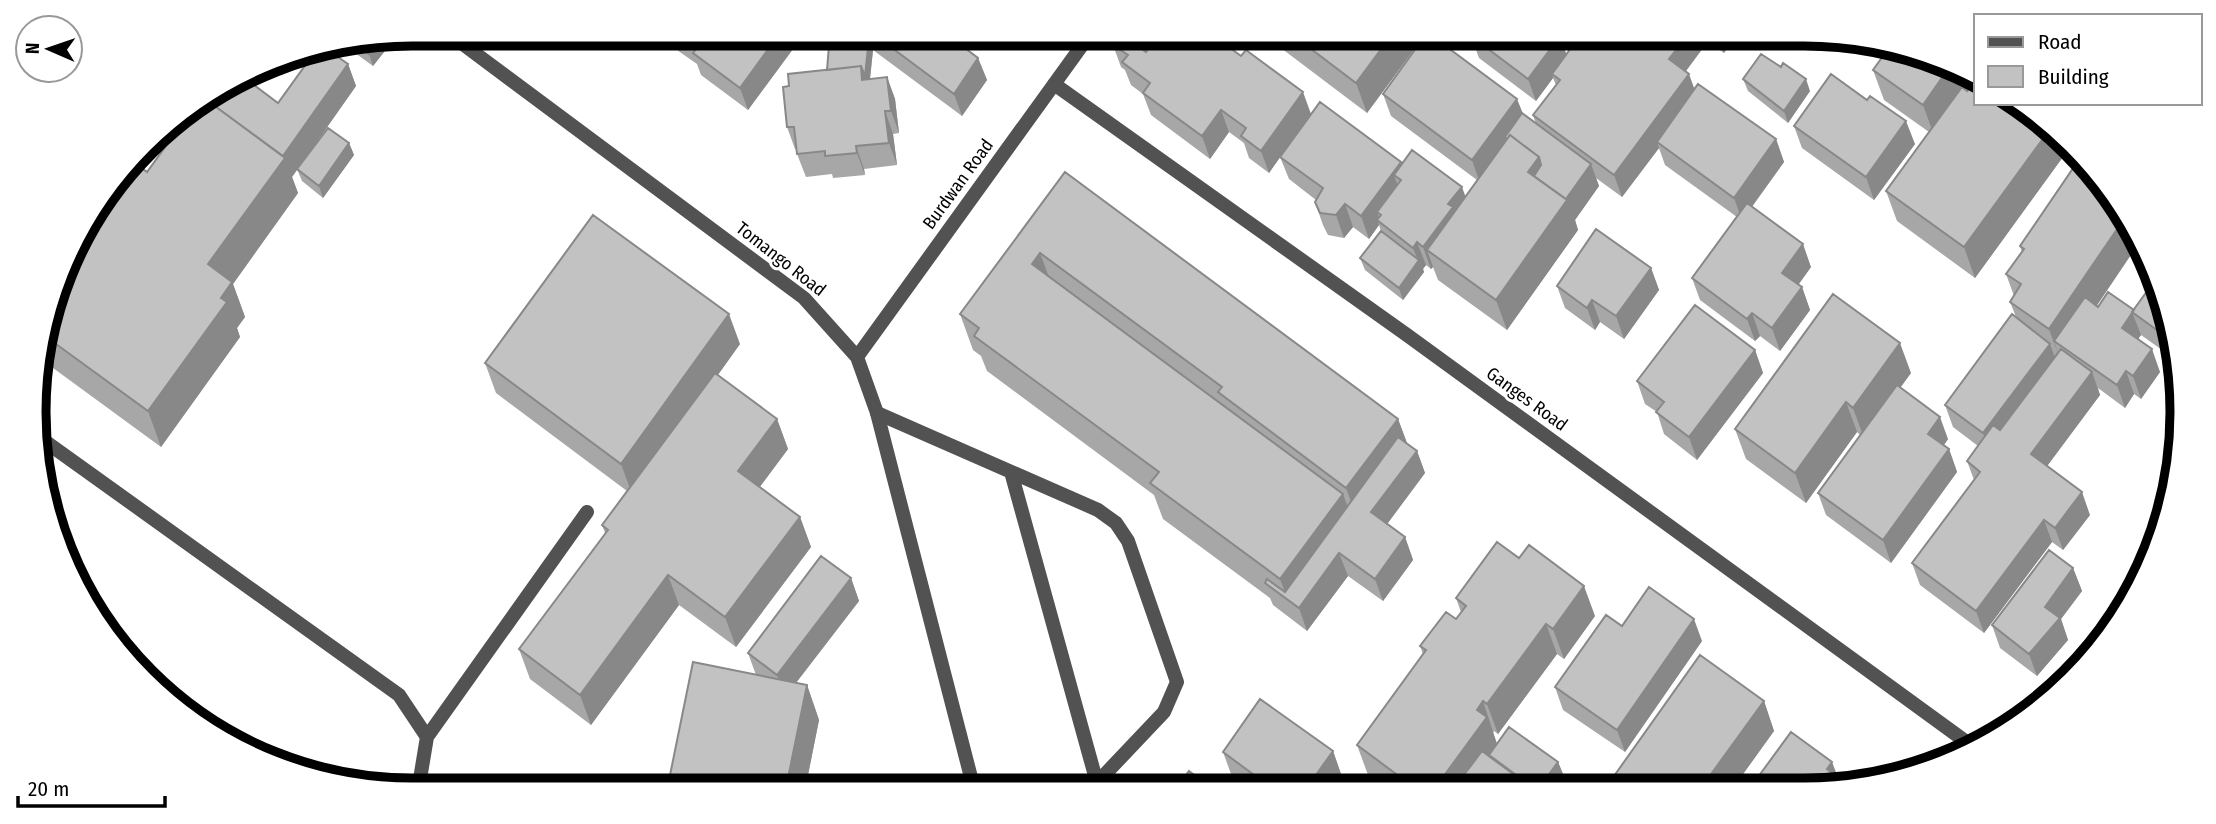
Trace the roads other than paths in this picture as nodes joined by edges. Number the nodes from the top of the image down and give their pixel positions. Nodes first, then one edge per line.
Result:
1 (465, 46) edge
2 (1082, 46) edge
3 (1054, 84) junction
4 (857, 357) junction
5 (877, 413) junction
6 (47, 443) edge
7 (1011, 472) junction
8 (587, 512) dead end
9 (427, 737) junction
10 (1965, 741) edge
11 (420, 778) edge
12 (971, 778) edge
13 (1092, 778) edge
14 (1102, 778) edge

1 - 4 street, Tomango Road
2 - 3 street, Burdwan Road
3 - 4 street, Burdwan Road
3 - 10 street, Ganges Road
4 - 5 street, Tomango Road
5 - 7 street
5 - 12 street, Tomango Road
6 - 9 street
7 - 13 street
7 - 14 street
8 - 9 street
9 - 11 street

